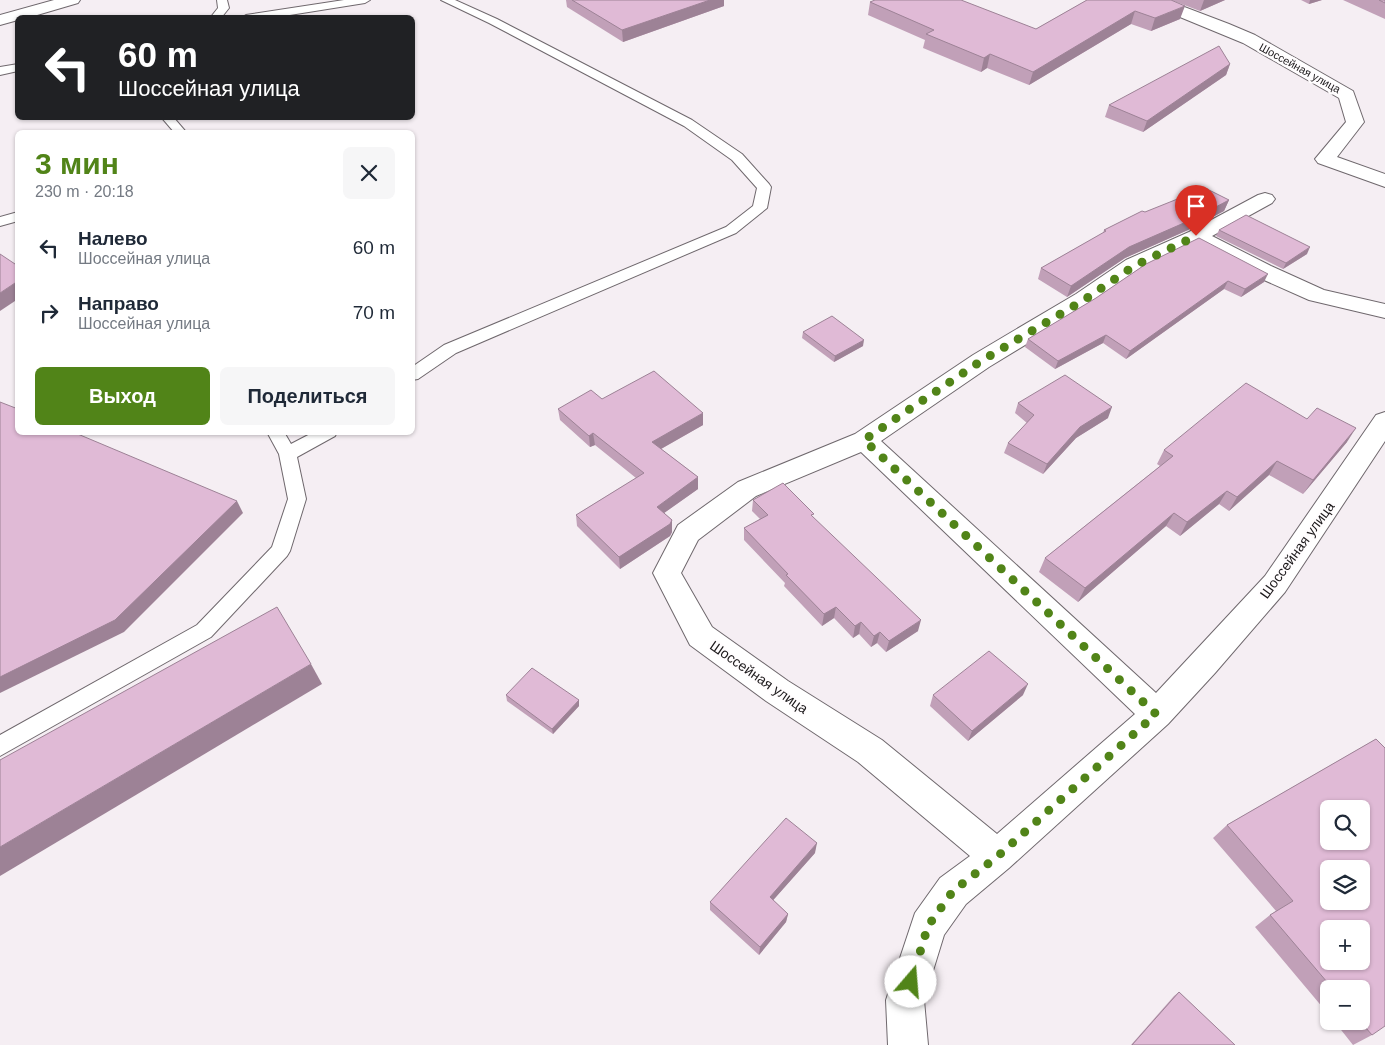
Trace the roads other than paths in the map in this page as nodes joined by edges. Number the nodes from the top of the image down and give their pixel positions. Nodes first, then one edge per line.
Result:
1 (67, 0) edge
2 (72, 0) edge
3 (222, 0) edge
4 (365, 0) edge
5 (446, 0) edge
6 (1152, 0) edge
7 (0, 14) edge
8 (18, 15) edge
9 (218, 15) edge
10 (266, 15) edge
11 (15, 16) edge
12 (0, 20) edge
13 (15, 68) edge
14 (0, 72) edge
15 (170, 120) edge
16 (178, 130) edge
17 (1385, 181) edge
18 (1265, 199) dead end
19 (15, 217) edge
20 (0, 224) edge
21 (15, 229) edge
22 (1196, 236) junction
23 (1385, 311) edge
24 (415, 373) edge
25 (1385, 421) edge
26 (277, 435) edge
27 (323, 435) edge
28 (864, 440) junction
29 (288, 454) junction
30 (1156, 714) junction
31 (0, 746) edge
32 (998, 856) junction
33 (908, 1045) edge

1 - 7 street
2 - 8 street
3 - 9 lane
4 - 10 lane
5 - 24 lane
6 - 17 street, Шоссейная улица
11 - 12 street
13 - 14 lane
15 - 16 lane
18 - 22 street, Шоссейная улица
19 - 20 lane
20 - 21 lane
22 - 23 street
22 - 28 street, Шоссейная улица
25 - 30 street, Шоссейная улица
26 - 29 lane
27 - 29 lane
28 - 30 street
28 - 32 street, Шоссейная улица
29 - 31 lane
30 - 32 street, Шоссейная улица
32 - 33 street, Шоссейная улица

